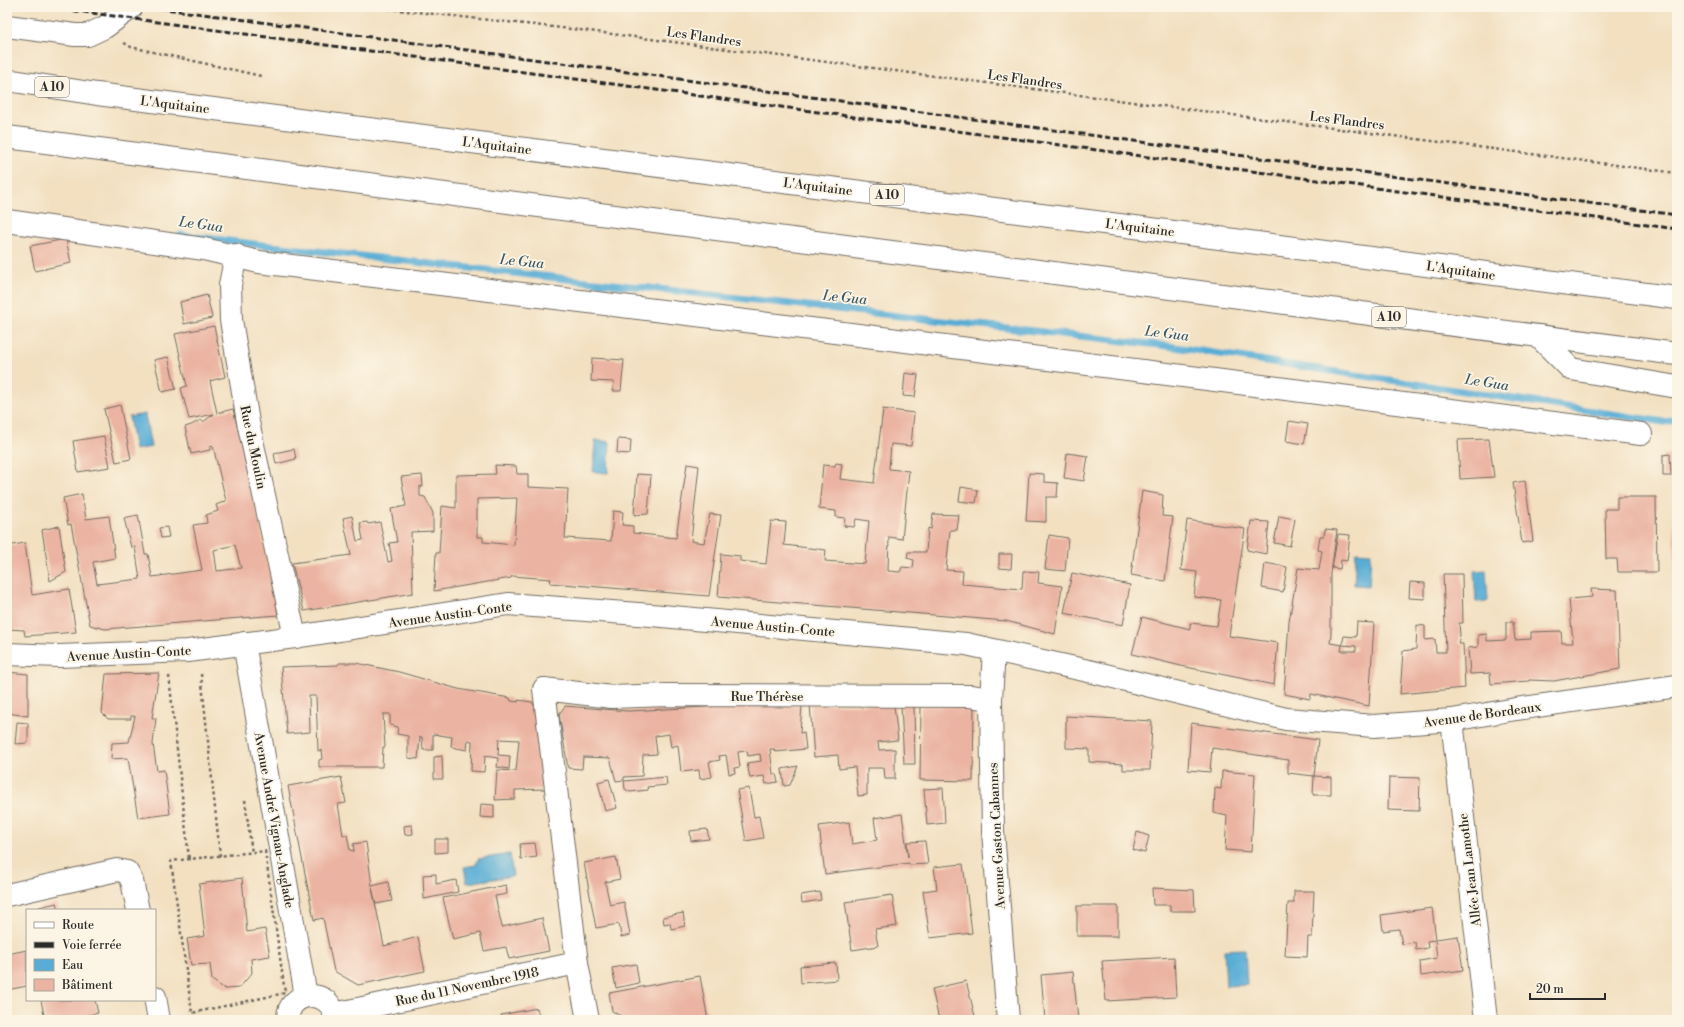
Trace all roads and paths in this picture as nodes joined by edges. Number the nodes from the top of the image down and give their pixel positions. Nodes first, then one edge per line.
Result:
1 (132, 7) edge
2 (371, 7) edge
3 (7, 26) edge
4 (105, 27) junction
5 (261, 76) dead end
6 (7, 80) edge
7 (7, 138) edge
8 (1677, 173) edge
9 (7, 221) edge
10 (236, 255) junction
11 (1677, 298) edge
12 (1538, 336) junction
13 (1677, 354) edge
14 (1677, 387) edge
15 (1642, 434) dead end
16 (295, 636) junction
17 (244, 644) junction
18 (199, 649) junction
19 (994, 651) junction
20 (7, 654) edge
21 (174, 675) dead end
22 (1677, 686) edge
23 (991, 699) junction
24 (1452, 720) junction
25 (245, 799) dead end
26 (252, 853) junction
27 (220, 856) junction
28 (189, 859) junction
29 (7, 895) edge
30 (138, 909) edge
31 (577, 963) junction
32 (306, 996) junction
33 (156, 1001) edge
34 (334, 1017) edge
35 (160, 1020) edge
36 (288, 1020) edge
37 (588, 1020) edge
38 (1008, 1020) edge
39 (1486, 1020) edge

1 - 4 main road
2 - 8 path, Les Flandres
3 - 4 main road
4 - 5 path
6 - 11 main road, L'Aquitaine / A 10
7 - 12 main road, A 10
9 - 10 main road
10 - 15 main road
10 - 16 main road, Rue du Moulin
12 - 13 main road, A 10
12 - 14 main road
16 - 17 main road, Avenue Austin-Conte
16 - 19 main road, Avenue Austin-Conte
17 - 18 main road, Avenue Austin-Conte
17 - 32 main road, Avenue André Vignau-Anglade
18 - 20 main road, Avenue Austin-Conte
18 - 27 path
19 - 23 main road, Avenue Gaston Cabannes
19 - 24 main road, Avenue de Bordeaux
21 - 28 path
22 - 24 main road, Avenue de Bordeaux
23 - 31 main road, Rue Thérèse
23 - 38 main road, Avenue Gaston Cabannes
24 - 39 main road, Allée Jean Lamothe
25 - 26 path
26 - 27 path
26 - 28 path
27 - 28 path
29 - 30 main road
31 - 34 main road, Rue du 11 Novembre 1918
31 - 37 main road
32 - 34 main road
32 - 36 main road
33 - 35 main road

